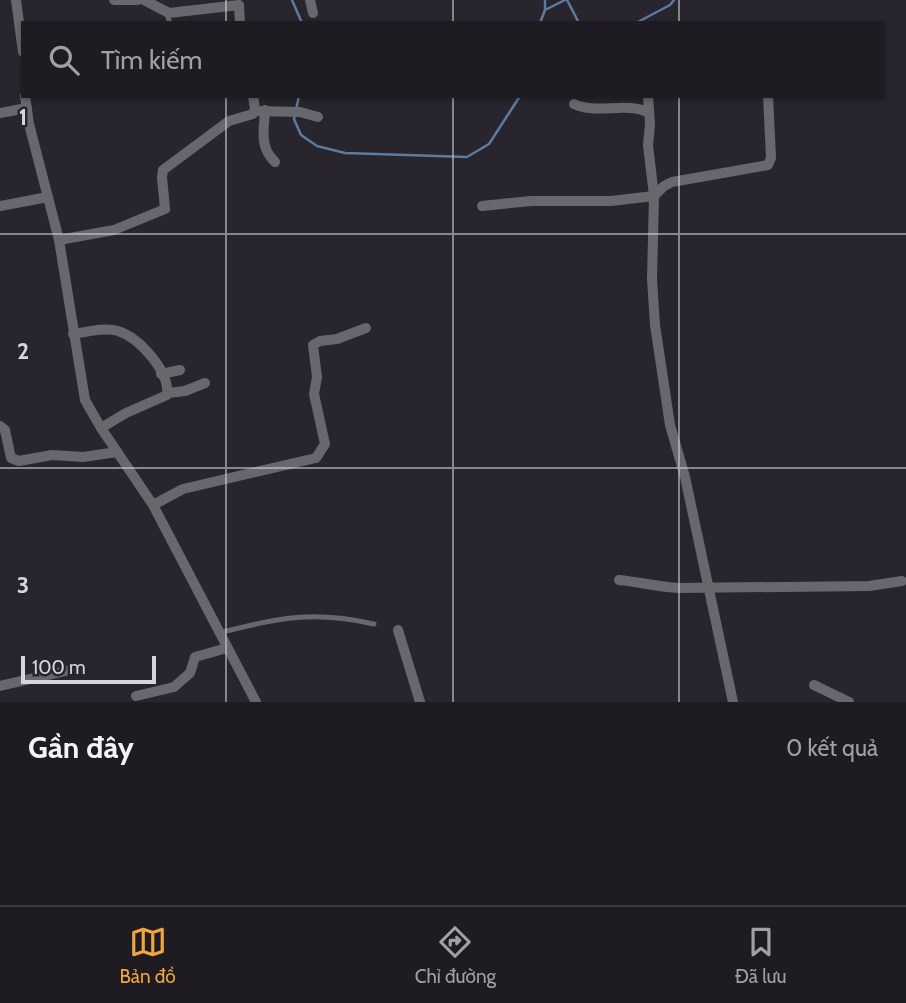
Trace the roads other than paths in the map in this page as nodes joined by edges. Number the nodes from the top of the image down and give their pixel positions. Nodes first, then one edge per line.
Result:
1 (16, 0) edge
2 (114, 0) edge
3 (138, 0) edge
4 (146, 0) edge
5 (310, 0) edge
6 (239, 2) edge
7 (313, 13) dead end
8 (168, 18) edge
9 (240, 21) edge
10 (21, 37) edge
11 (25, 98) edge
12 (254, 98) edge
13 (648, 98) edge
14 (768, 98) edge
15 (574, 104) dead end
16 (27, 108) junction
17 (260, 111) junction
18 (0, 113) edge
19 (649, 113) junction
20 (318, 117) dead end
21 (275, 162) dead end
22 (654, 196) junction
23 (48, 197) junction
24 (0, 206) edge
25 (482, 206) dead end
26 (59, 240) junction
27 (366, 328) dead end
28 (73, 334) junction
29 (180, 370) dead end
30 (162, 374) junction
31 (205, 383) dead end
32 (168, 393) junction
33 (0, 425) edge
34 (101, 428) junction
35 (117, 452) junction
36 (153, 505) junction
37 (619, 580) dead end
38 (902, 581) dead end
39 (710, 587) junction
40 (374, 624) dead end
41 (398, 630) dead end
42 (218, 633) junction
43 (227, 648) junction
44 (71, 670) dead end
45 (814, 685) dead end
46 (0, 686) edge
47 (136, 696) dead end
48 (256, 702) edge
49 (420, 702) edge
50 (733, 702) edge
51 (849, 702) edge

1 - 10 street
2 - 3 street
4 - 8 street
5 - 7 street
6 - 8 street
6 - 9 street
11 - 16 street
12 - 17 street
13 - 19 street
14 - 22 street
15 - 19 street
16 - 18 street
16 - 23 street
17 - 20 street
17 - 21 street
17 - 26 street
19 - 22 street
22 - 25 street
22 - 39 street
23 - 24 street
23 - 26 street
26 - 28 street
27 - 36 street
28 - 30 street
28 - 34 street
29 - 30 street
30 - 32 street
31 - 32 street
32 - 34 street
33 - 35 street
34 - 35 street
35 - 36 street
36 - 42 street
37 - 39 street
38 - 39 street
39 - 50 street
40 - 42 lane
41 - 49 street
42 - 43 street
43 - 47 street
43 - 48 street
44 - 46 street
45 - 51 street

